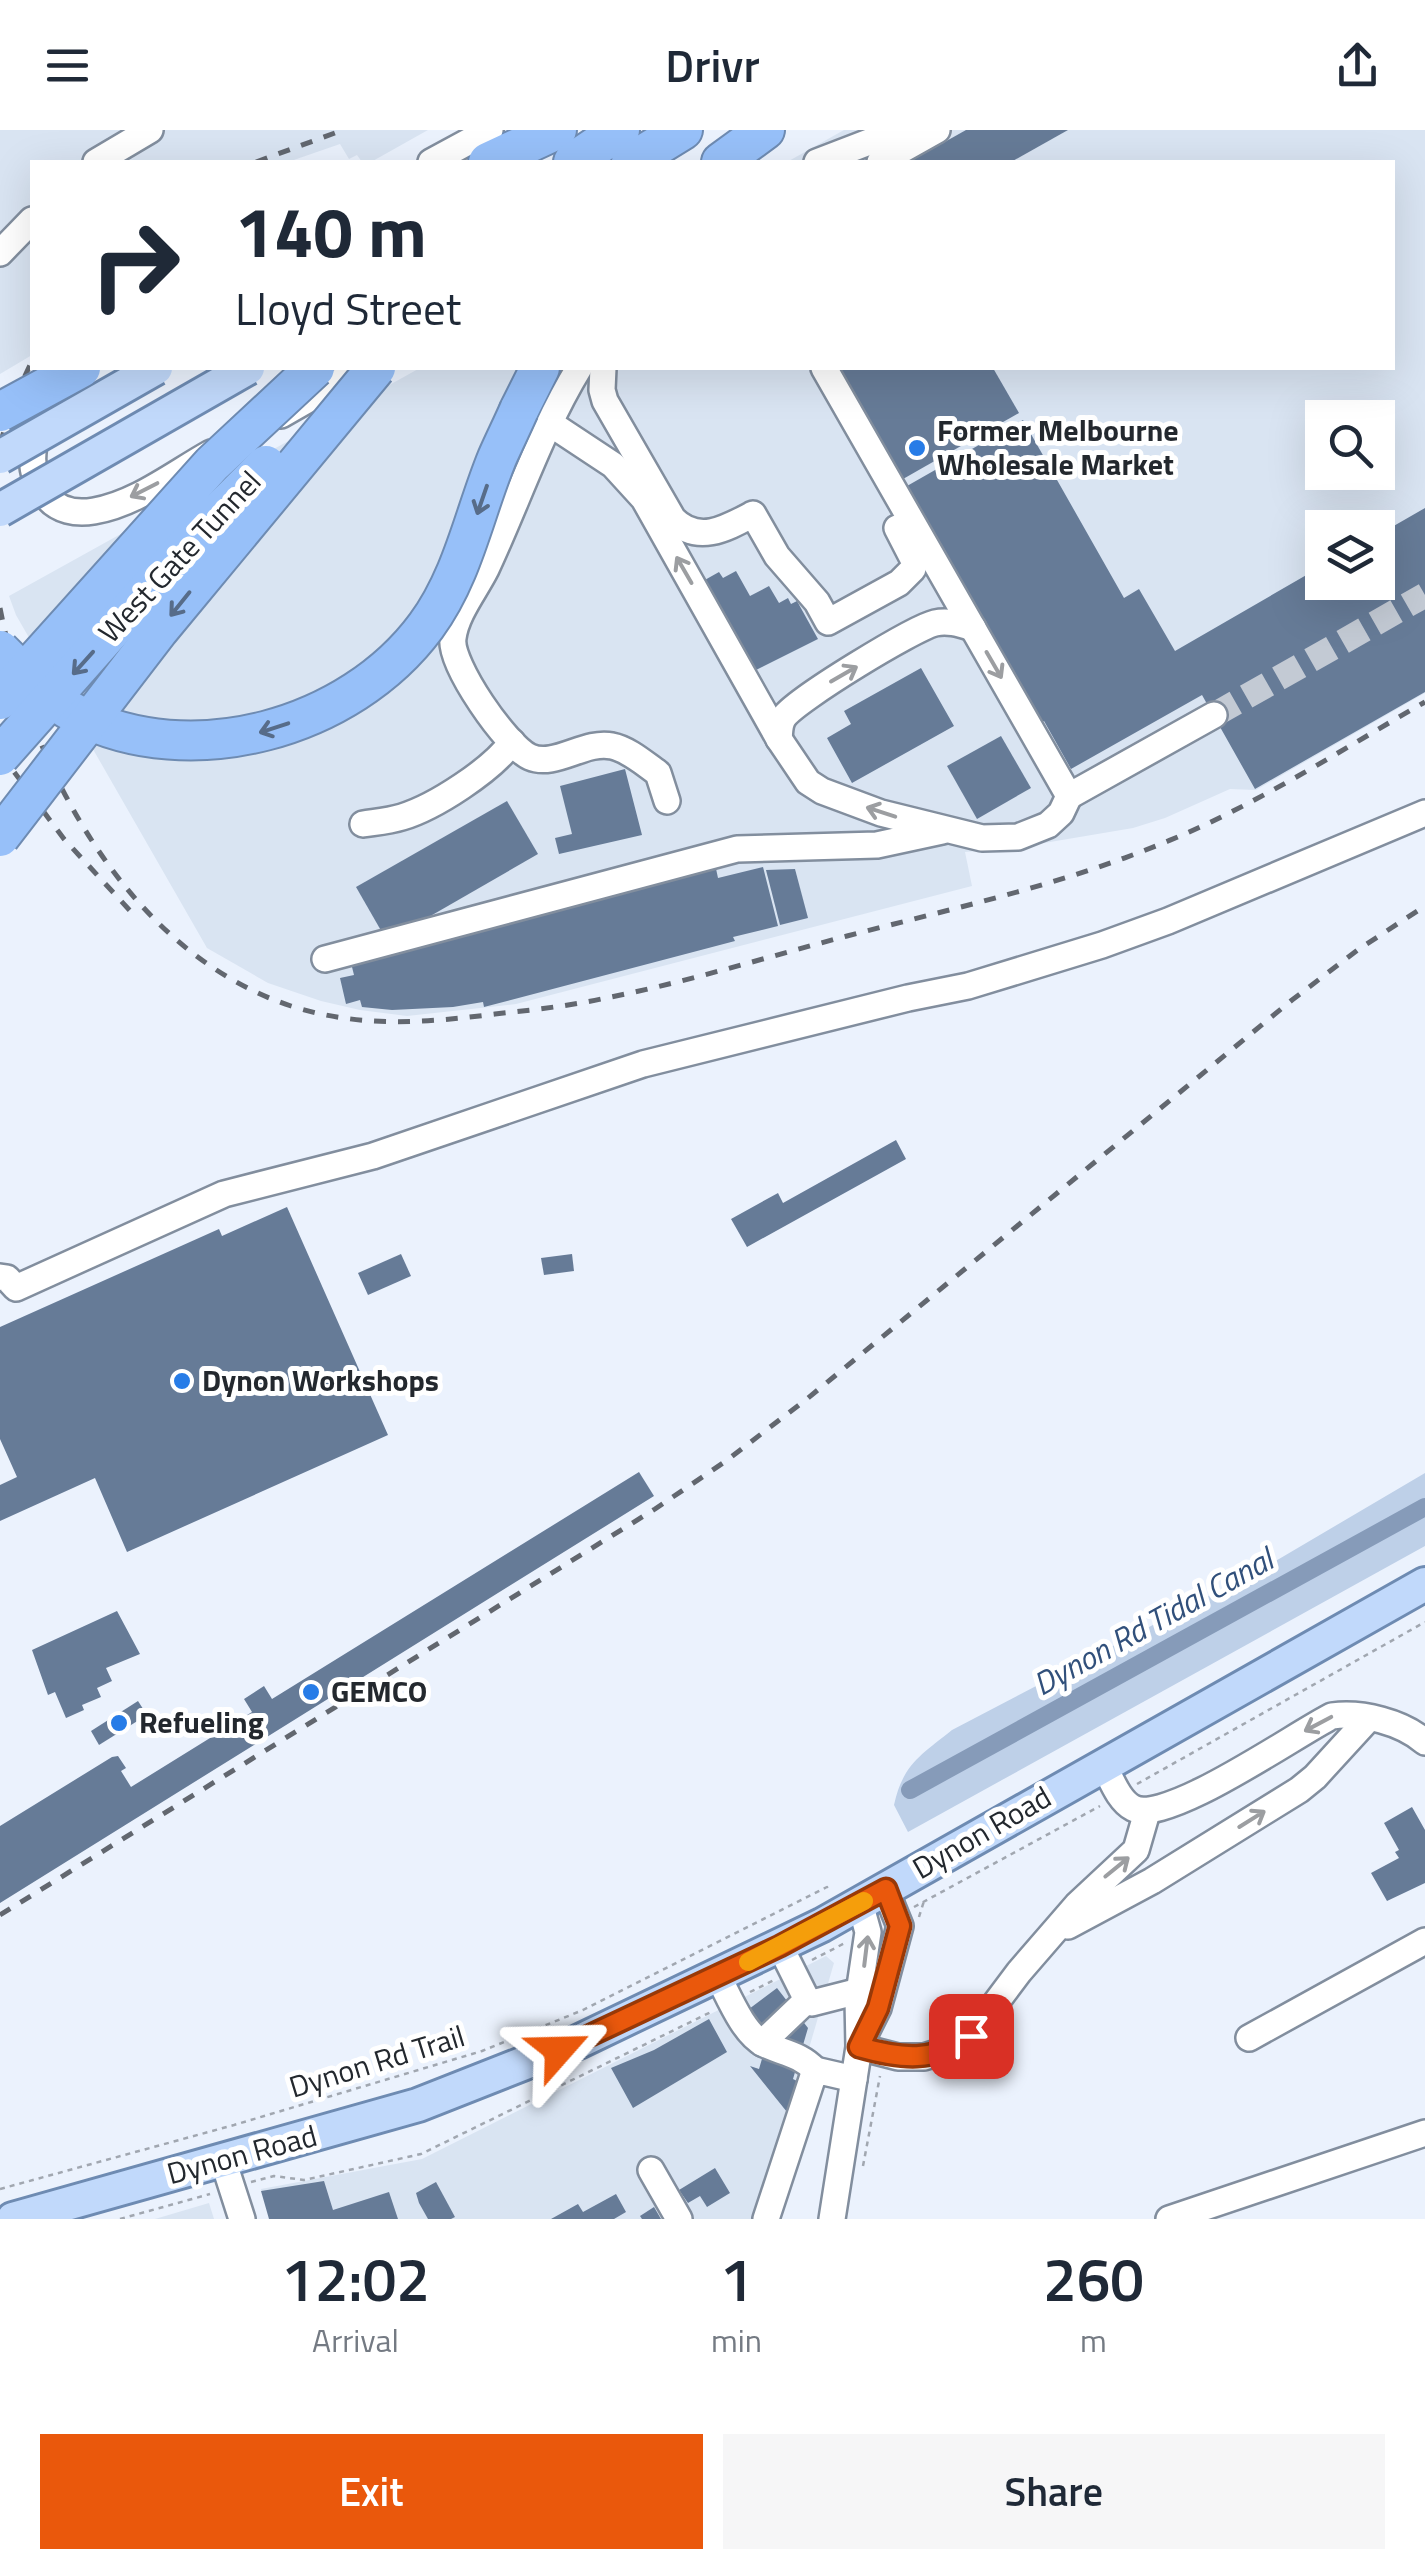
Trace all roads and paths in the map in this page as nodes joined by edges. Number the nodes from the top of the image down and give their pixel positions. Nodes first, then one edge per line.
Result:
1 (150, 130) edge
2 (490, 130) edge
3 (620, 130) edge
4 (683, 130) edge
5 (764, 130) edge
6 (782, 130) edge
7 (900, 130) edge
8 (936, 130) edge
9 (563, 144) edge
10 (99, 160) edge
11 (435, 160) edge
12 (496, 160) edge
13 (523, 160) edge
14 (634, 160) edge
15 (726, 160) edge
16 (727, 160) edge
17 (822, 160) edge
18 (884, 160) edge
19 (30, 222) edge
20 (0, 252) edge
21 (76, 370) edge
22 (78, 370) edge
23 (152, 370) edge
24 (245, 370) edge
25 (353, 370) edge
26 (353, 370) edge
27 (354, 370) edge
28 (354, 370) edge
29 (539, 370) edge
30 (578, 370) edge
31 (603, 370) edge
32 (806, 370) edge
33 (825, 370) edge
34 (0, 412) edge
35 (551, 424) junction
36 (0, 457) edge
37 (0, 510) edge
38 (973, 628) junction
39 (0, 650) edge
40 (0, 700) edge
41 (1214, 715) tunnel mouth
42 (779, 739) junction
43 (512, 742) junction
44 (0, 756) edge
45 (1069, 796) junction
46 (667, 801) dead end
47 (1425, 813) edge
48 (363, 824) dead end
49 (947, 830) junction
50 (0, 837) edge
51 (325, 959) dead end
52 (0, 1277) edge
53 (1425, 1584) edge
54 (1425, 1622) edge
55 (1369, 1718) junction
56 (1420, 1731) edge
57 (1103, 1764) junction
58 (1120, 1794) junction
59 (1147, 1812) junction
60 (925, 1900) dead end
61 (859, 1904) junction
62 (1047, 1939) junction
63 (1425, 1941) edge
64 (780, 1946) junction
65 (718, 1976) junction
66 (859, 1991) junction
67 (807, 2000) junction
68 (1249, 2038) dead end
69 (762, 2043) junction
70 (859, 2047) junction
71 (814, 2070) junction
72 (867, 2080) junction
73 (1425, 2133) edge
74 (1425, 2146) edge
75 (223, 2160) junction
76 (651, 2170) dead end
77 (863, 2170) dead end
78 (0, 2189) edge
79 (831, 2218) edge
80 (13, 2219) edge
81 (242, 2219) edge
82 (679, 2219) edge
83 (766, 2219) edge
84 (1169, 2219) edge
85 (1205, 2219) edge

1 - 10 street
2 - 11 street
3 - 9 highway
4 - 14 highway
5 - 15 highway
6 - 16 street
7 - 17 street
8 - 18 street
9 - 12 highway
9 - 13 main road
19 - 20 street
21 - 34 highway, bridge
25 -> 22 street
23 - 36 main road, bridge
24 - 37 main road, bridge
26 - 40 highway, West Gate Tunnel, bridge
27 -> 44 highway, West Gate Tunnel, bridge
28 -> 50 highway, bridge
29 -> 39 highway, bridge
30 - 35 street
31 - 32 street
33 - 38 street
42 -> 35 street
35 - 43 street
42 -> 38 street
38 -> 45 street
41 - 45 street
49 -> 42 street
43 - 46 street
43 - 48 street
45 - 49 street
47 - 52 street
49 - 51 street
53 - 57 main road, Dynon Road
54 - 58 path
55 - 56 street
55 -> 59 street
62 -> 55 street
57 - 58 street
57 - 61 main road, Dynon Road
58 - 59 street
58 - 60 path
62 -> 59 street
61 - 64 main road, Dynon Road
66 -> 61 street
61 - 70 street
61 - 78 path, Dynon Rd Trail
62 - 70 street
63 - 68 street
64 - 65 main road, Dynon Road
64 - 67 street
65 - 69 street
65 - 75 main road, Dynon Road
66 - 67 street
66 - 70 street
67 - 69 street
69 - 71 street
70 - 72 street
71 - 72 street
71 - 83 street
72 - 77 path
72 - 79 street
73 - 84 street
74 - 85 street
75 - 80 main road, Dynon Road
75 - 81 street
76 - 82 street

